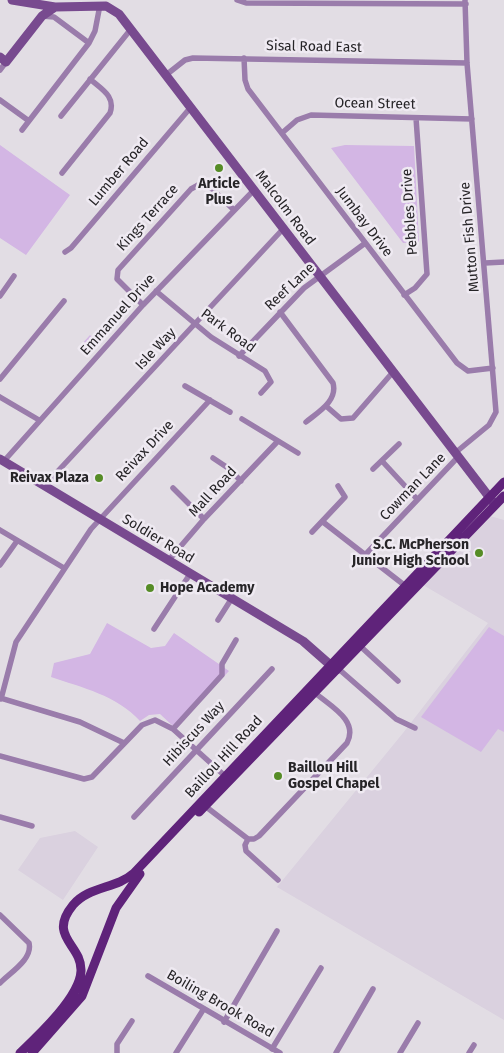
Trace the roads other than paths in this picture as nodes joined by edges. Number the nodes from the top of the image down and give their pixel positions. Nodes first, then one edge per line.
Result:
1 (12, 0) edge
2 (238, 0) edge
3 (302, 2) edge
4 (465, 2) edge
5 (96, 4) edge
6 (55, 7) junction
7 (42, 16) junction
8 (131, 29) junction
9 (89, 43) junction
10 (244, 58) junction
11 (3, 59) edge
12 (467, 63) junction
13 (0, 70) edge
14 (166, 75) junction
15 (90, 79) junction
16 (0, 100) edge
17 (191, 107) junction
18 (61, 116) dead end
19 (416, 118) junction
20 (472, 118) junction
21 (29, 122) junction
22 (22, 130) dead end
23 (282, 133) junction
24 (62, 172) dead end
25 (254, 190) junction
26 (234, 210) junction
27 (283, 228) junction
28 (364, 244) junction
29 (65, 252) dead end
30 (504, 262) edge
31 (485, 263) junction
32 (14, 276) dead end
33 (319, 276) junction
34 (156, 291) junction
35 (404, 295) junction
36 (0, 296) edge
37 (64, 301) dead end
38 (143, 305) junction
39 (280, 312) junction
40 (196, 324) junction
41 (239, 356) junction
42 (492, 368) junction
43 (393, 372) junction
44 (0, 379) edge
45 (185, 386) dead end
46 (261, 393) dead end
47 (0, 397) edge
48 (210, 400) junction
49 (326, 406) junction
50 (230, 412) dead end
51 (39, 420) junction
52 (242, 420) dead end
53 (306, 422) dead end
54 (278, 441) junction
55 (399, 444) dead end
56 (298, 453) dead end
57 (456, 455) junction
58 (213, 458) dead end
59 (2, 460) edge
60 (382, 461) junction
61 (373, 469) dead end
62 (241, 481) junction
63 (504, 482) edge
64 (45, 485) junction
65 (338, 486) dead end
66 (173, 488) dead end
67 (504, 496) edge
68 (417, 499) junction
69 (492, 502) junction
70 (98, 519) junction
71 (204, 519) junction
72 (323, 522) junction
73 (0, 530) edge
74 (312, 532) dead end
75 (17, 541) junction
76 (365, 555) junction
77 (168, 561) junction
78 (0, 565) edge
79 (64, 568) junction
80 (190, 574) junction
81 (408, 589) junction
82 (232, 598) junction
83 (218, 620) dead end
84 (154, 629) dead end
85 (236, 640) dead end
86 (359, 645) junction
87 (336, 666) junction
88 (272, 669) dead end
89 (398, 681) dead end
90 (314, 692) junction
91 (0, 698) edge
92 (415, 728) dead end
93 (173, 729) junction
94 (124, 743) junction
95 (195, 750) junction
96 (0, 756) edge
97 (225, 776) junction
98 (206, 806) junction
99 (0, 817) edge
100 (134, 817) dead end
101 (32, 826) dead end
102 (248, 839) junction
103 (278, 880) dead end
104 (113, 885) junction
105 (124, 895) junction
106 (0, 914) edge
107 (277, 931) dead end
108 (80, 965) junction
109 (95, 966) junction
110 (321, 968) dead end
111 (148, 976) dead end
112 (0, 983) edge
113 (373, 989) dead end
114 (203, 1010) junction
115 (132, 1021) dead end
116 (224, 1022) junction
117 (418, 1023) dead end
118 (474, 1045) dead end
119 (272, 1049) junction
120 (20, 1053) edge
121 (32, 1053) edge
122 (117, 1053) edge
123 (176, 1053) edge
124 (280, 1053) edge
125 (336, 1053) edge
126 (400, 1053) edge
127 (469, 1053) edge

1 - 6 street
2 - 3 street
3 - 4 street
4 - 12 street, Mutton Fish Drive
5 - 6 street
5 - 8 street, Malcolm Road
5 - 9 street
6 - 7 street
7 - 9 street
7 - 11 street
8 - 14 street, Malcolm Road
8 - 15 street
9 - 21 street
10 - 12 street, Sisal Road East
10 - 14 street, Sisal Road East
10 - 23 street, Jumbay Drive
11 - 13 street
12 - 20 street, Mutton Fish Drive
14 - 17 street, Malcolm Road
15 - 18 street
15 - 24 street
16 - 21 street
17 - 25 street, Malcolm Road
17 - 29 street, Lumber Road
19 - 20 street, Ocean Street
19 - 23 street, Ocean Street
19 - 35 street, Pebbles Drive
20 - 31 street, Mutton Fish Drive
21 - 22 street
23 - 28 street, Jumbay Drive
25 - 26 street, Emmanuel Drive
25 - 27 street, Malcolm Road
26 - 34 street, Emmanuel Drive
26 - 38 street, Kings Terrace
27 - 33 street, Malcolm Road
27 - 40 street, Isle Way
28 - 33 street, Reef Lane
28 - 35 street, Jumbay Drive
30 - 31 street
31 - 42 street, Mutton Fish Drive
32 - 36 street
33 - 39 street, Reef Lane
33 - 43 street, Malcolm Road
34 - 38 street, Emmanuel Drive
34 - 40 street, Park Road
35 - 42 street, Jumbay Drive
37 - 44 street
38 - 51 street, Emmanuel Drive
39 - 41 street, Reef Lane
39 - 49 street
40 - 41 street, Park Road
40 - 64 street, Isle Way
41 - 46 street, Park Road
42 - 57 street, Mutton Fish Drive
43 - 49 street
43 - 57 street, Malcolm Road
45 - 48 street
47 - 51 street
48 - 50 street
48 - 70 street, Reivax Drive
49 - 53 street
51 - 59 street, Emmanuel Drive
52 - 54 street
54 - 56 street
54 - 62 street, Mall Road
55 - 60 street
57 - 68 street, Cowman Lane
57 - 69 street, Malcolm Road
58 - 62 street
59 - 64 street, Soldier Road
60 - 61 street
60 - 68 street
62 - 71 street, Mall Road
63 - 69 main road, Baillou Hill Road
64 - 70 street, Soldier Road
65 - 72 street
66 - 71 street
67 - 69 main road, Baillou Hill Road
68 - 76 street, Cowman Lane
69 - 81 main road, Baillou Hill Road
70 - 77 street, Soldier Road
70 - 79 street, Reivax Drive
71 - 77 street, Mall Road
72 - 74 street
72 - 76 street
73 - 75 street
75 - 78 street
75 - 79 street
76 - 81 street
77 - 80 street, Soldier Road
79 - 91 street, Reivax Drive
80 - 82 street, Soldier Road
80 - 84 street
81 - 86 main road, Baillou Hill Road
81 - 87 main road, Baillou Hill Road
82 - 83 street
82 - 87 street, Soldier Road
85 - 93 street
86 - 87 main road, Baillou Hill Road
86 - 89 street
87 - 90 main road, Baillou Hill Road
87 - 92 street
87 - 97 main road, Baillou Hill Road
88 - 95 street, Hibiscus Way
90 - 98 main road, Baillou Hill Road
90 - 102 street
91 - 94 street
93 - 94 street
93 - 95 street
94 - 96 street
95 - 97 street
95 - 100 street, Hibiscus Way
97 - 104 main road, Baillou Hill Road
98 - 102 street
98 - 105 main road, Baillou Hill Road
99 - 101 street
102 - 103 street
104 - 105 main road
104 - 108 main road, Baillou Hill Road
105 - 109 main road, Baillou Hill Road
106 - 112 street
107 - 116 street
108 - 109 main road
108 - 120 main road
109 - 121 main road, Baillou Hill Road
110 - 119 street
111 - 114 street, Boiling Brook Road
113 - 125 street
114 - 116 street, Boiling Brook Road
114 - 123 street
115 - 122 street
116 - 119 street, Boiling Brook Road
117 - 126 street
118 - 127 street
119 - 124 street, Boiling Brook Road

